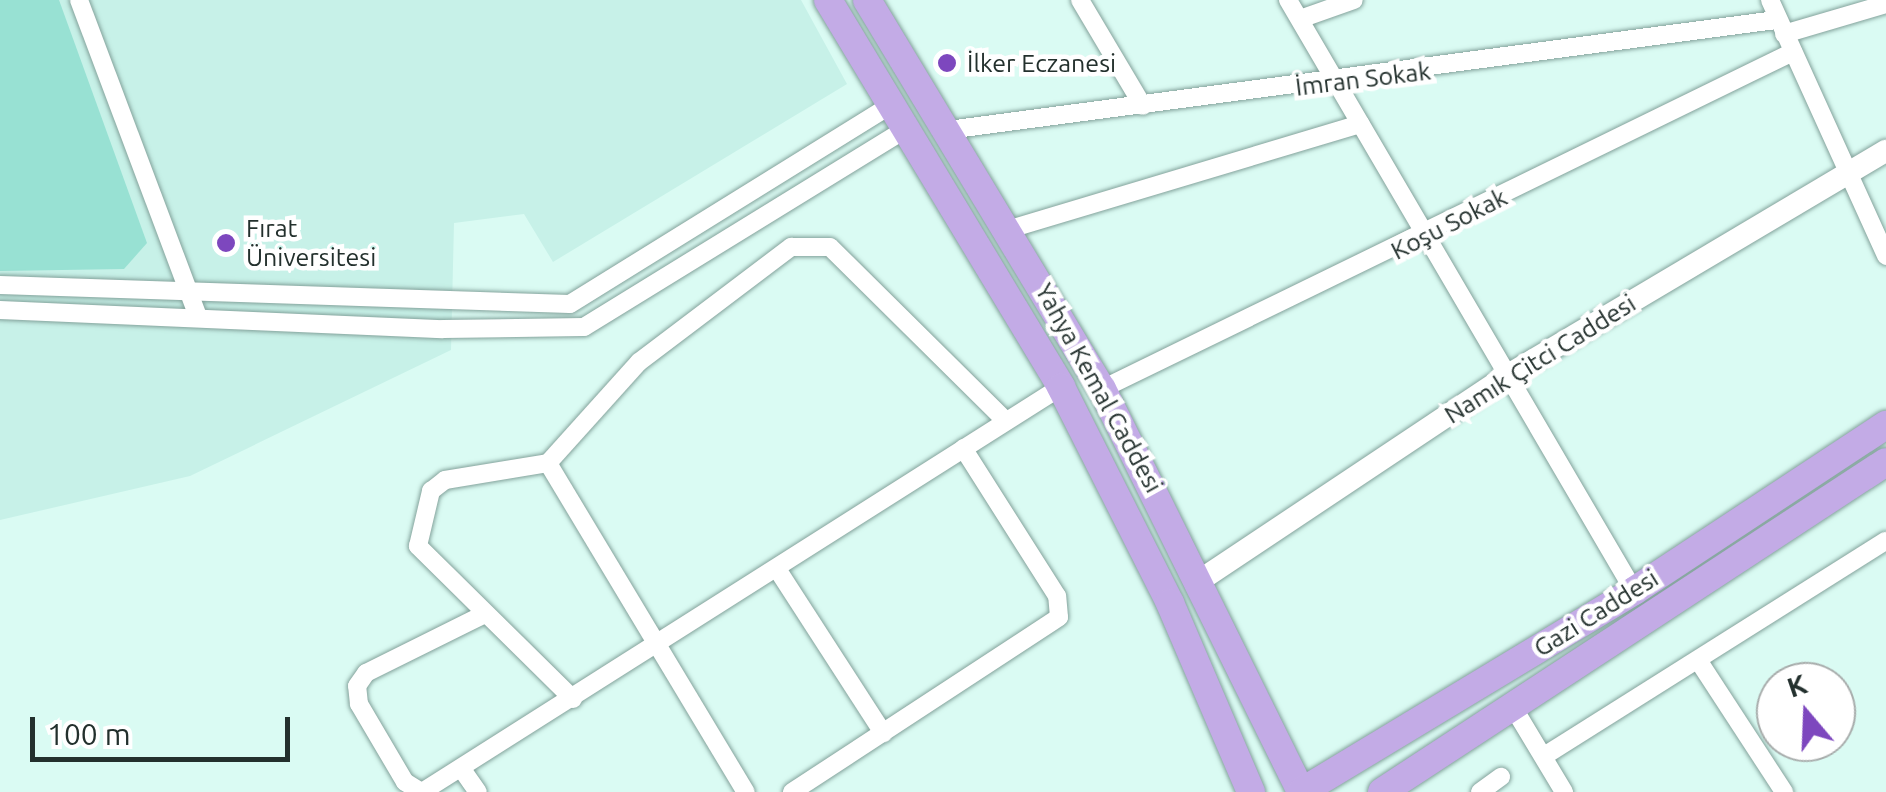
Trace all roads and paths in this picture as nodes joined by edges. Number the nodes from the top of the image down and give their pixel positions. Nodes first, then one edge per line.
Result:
1 (79, 0) edge
2 (828, 0) edge
3 (867, 0) edge
4 (1080, 0) edge
5 (1288, 0) edge
6 (1354, 0) edge
7 (1770, 0) edge
8 (1886, 4) edge
9 (1300, 19) junction
10 (1780, 27) junction
11 (1794, 52) junction
12 (1336, 83) junction
13 (1143, 106) junction
14 (895, 119) junction
15 (1361, 124) junction
16 (948, 130) junction
17 (1886, 150) edge
18 (1850, 173) junction
19 (1010, 229) junction
20 (1427, 235) junction
21 (1886, 256) edge
22 (0, 284) edge
23 (186, 286) junction
24 (0, 310) edge
25 (196, 314) junction
26 (1503, 378) junction
27 (1061, 386) junction
28 (1102, 389) junction
29 (1006, 421) junction
30 (1886, 426) edge
31 (962, 448) junction
32 (1886, 462) edge
33 (548, 463) junction
34 (1886, 541) edge
35 (779, 572) junction
36 (1202, 578) junction
37 (1634, 591) junction
38 (485, 614) junction
39 (662, 642) junction
40 (1698, 660) junction
41 (573, 699) junction
42 (1513, 707) junction
43 (883, 733) junction
44 (1544, 756) junction
45 (462, 768) junction
46 (1502, 778) dead end
47 (422, 792) edge
48 (478, 792) edge
49 (746, 792) edge
50 (792, 792) edge
51 (1251, 792) edge
52 (1301, 792) edge
53 (1382, 792) edge
54 (1480, 792) edge
55 (1564, 792) edge
56 (1784, 792) edge

1 - 23 street
2 - 14 main road, Yahya Kemal Caddesi
3 - 16 main road, Yahya Kemal Caddesi
4 - 13 street
5 - 9 street
6 - 9 street
7 - 10 street
8 - 10 street, İmran Sokak
9 - 12 street
10 - 11 street
10 - 12 street, İmran Sokak
11 - 18 street
11 - 20 street, Koşu Sokak
12 - 13 street, İmran Sokak
12 - 15 street
13 - 16 street, İmran Sokak
14 - 23 street
14 - 25 street
14 - 27 main road, Yahya Kemal Caddesi
15 - 19 street
15 - 20 street
16 - 19 main road, Yahya Kemal Caddesi
17 - 18 street, Namık Çitci Caddesi
18 - 21 street
18 - 26 street, Namık Çitci Caddesi
19 - 28 main road, Yahya Kemal Caddesi
20 - 26 street
20 - 28 street, Koşu Sokak
22 - 23 street
23 - 25 street
24 - 25 street
26 - 36 street, Namık Çitci Caddesi
26 - 37 street
27 - 29 street
27 - 51 main road, Yahya Kemal Caddesi
28 - 36 main road, Yahya Kemal Caddesi
29 - 31 street
29 - 33 street
30 - 37 main road, Gazi Caddesi
31 - 35 street
31 - 43 street
32 - 42 main road, Gazi Caddesi
33 - 38 street
33 - 39 street
34 - 40 street
35 - 39 street
35 - 43 street
36 - 52 main road, Yahya Kemal Caddesi
37 - 52 main road, Gazi Caddesi
38 - 41 street
38 - 47 street
39 - 41 street
39 - 49 street
40 - 44 street
40 - 56 street
41 - 45 street
42 - 44 street
42 - 53 main road, Gazi Caddesi
43 - 50 street
44 - 55 street
45 - 47 street
45 - 48 street
46 - 54 street

